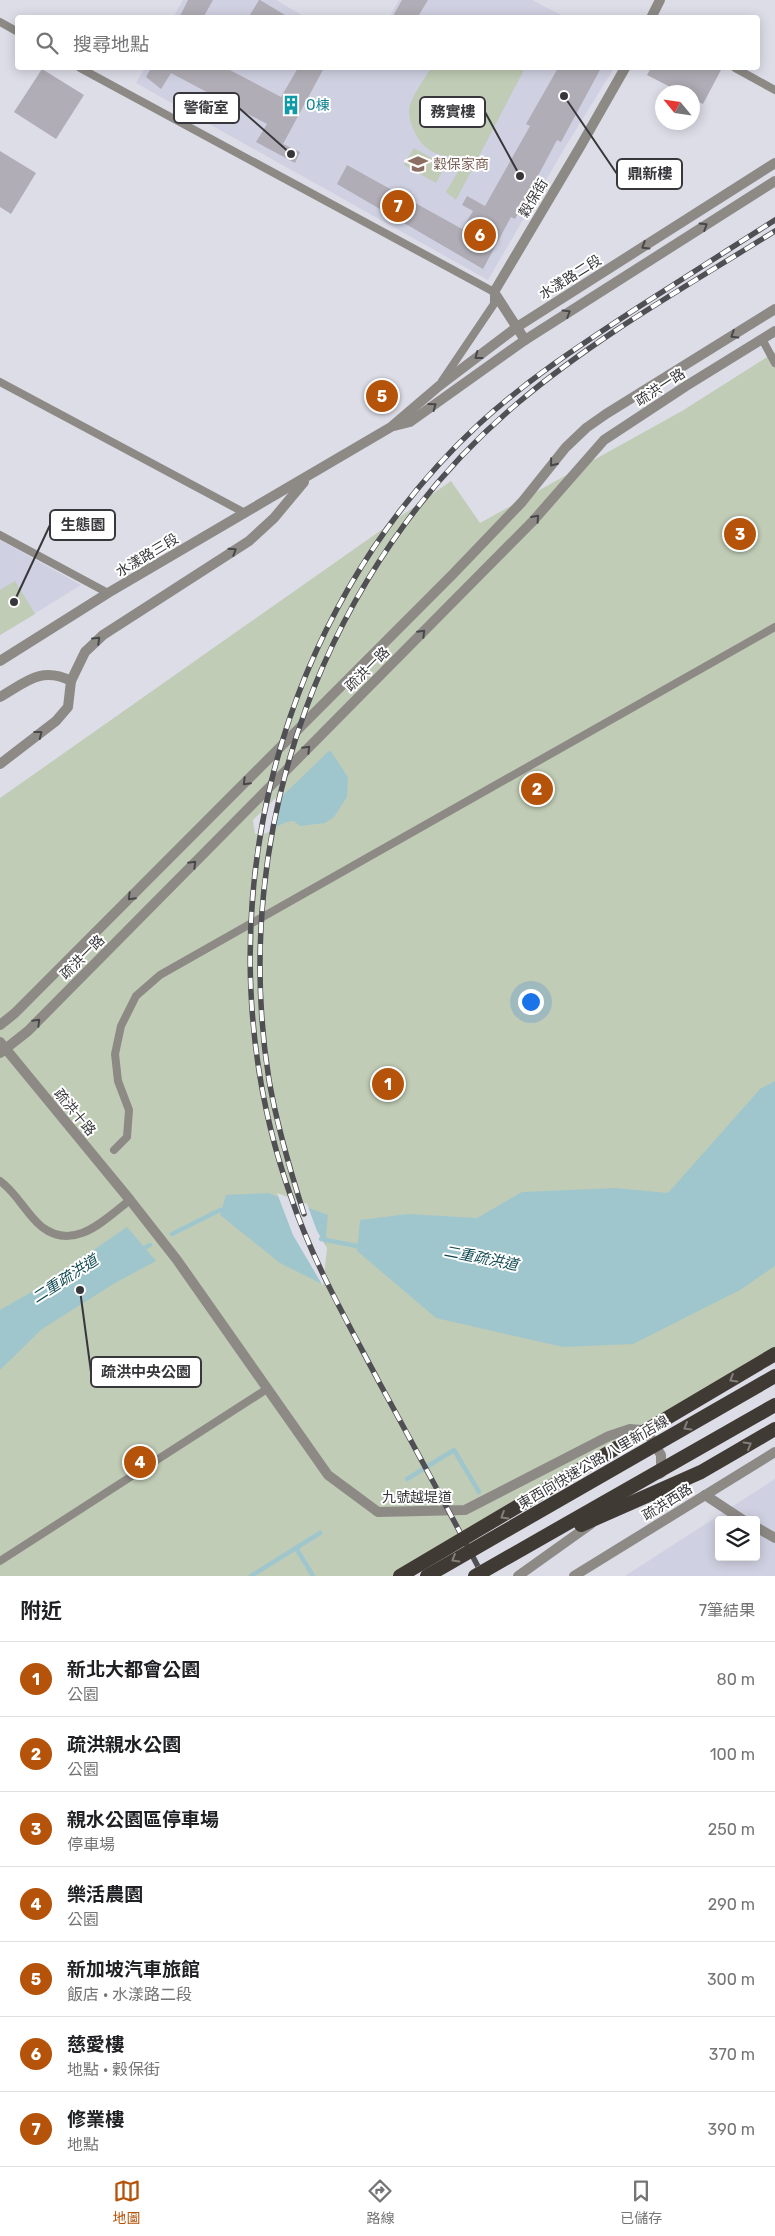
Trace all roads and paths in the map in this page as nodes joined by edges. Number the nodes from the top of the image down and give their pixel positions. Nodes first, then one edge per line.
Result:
1 (660, 0) edge
2 (652, 15) edge
3 (0, 22) edge
4 (15, 30) edge
5 (84, 70) edge
6 (623, 70) edge
7 (739, 70) edge
8 (775, 90) edge
9 (775, 163) edge
10 (775, 181) edge
11 (494, 292) junction
12 (775, 309) edge
13 (517, 327) junction
14 (775, 332) edge
15 (525, 340) junction
16 (762, 340) junction
17 (775, 363) edge
18 (0, 382) edge
19 (439, 386) junction
20 (390, 427) junction
21 (309, 475) junction
22 (245, 513) junction
23 (0, 535) edge
24 (108, 594) junction
25 (775, 627) edge
26 (0, 661) edge
27 (71, 681) junction
28 (0, 697) edge
29 (0, 764) edge
30 (0, 1025) edge
31 (2, 1048) edge
32 (114, 1150) dead end
33 (0, 1181) edge
34 (130, 1200) junction
35 (775, 1354) edge
36 (775, 1376) edge
37 (266, 1389) junction
38 (775, 1405) edge
39 (775, 1429) edge
40 (775, 1452) edge
41 (705, 1495) junction
42 (737, 1516) edge
43 (760, 1529) edge
44 (775, 1538) edge
45 (514, 1554) junction
46 (0, 1561) edge
47 (400, 1576) edge
48 (427, 1576) edge
49 (475, 1576) edge
50 (518, 1576) edge
51 (574, 1576) edge

1 - 2 street
3 - 4 lane
5 - 11 lane
6 - 11 street, 穀保街
7 - 8 lane
9 -> 13 street, 水漾路二段
15 -> 10 street, 水漾路二段
11 - 13 street
11 - 19 lane
12 -> 30 street, 疏洪一路
13 - 15 street
13 -> 19 street, 水漾路二段
14 - 16 street, 疏洪一路
20 -> 15 street, 水漾路二段
16 - 17 lane
31 -> 16 street, 疏洪一路
18 - 22 lane
19 - 20 street, 水漾路二段
20 - 21 street, 水漾路二段
21 - 22 street, 水漾路三段
27 -> 21 street
22 - 24 street, 水漾路三段
23 - 24 lane
24 - 26 street, 水漾路三段
25 - 32 lane
27 - 28 street
29 -> 27 street
31 - 34 street, 疏洪十路
33 - 34 lane
34 - 37 street, 九號越堤道
35 -> 47 highway, bridge
36 -> 48 highway, 東西向快速公路 八里新店線, bridge
37 - 46 lane
37 - 50 street, 九號越堤道
38 - 45 highway, bridge
45 -> 39 highway, bridge
40 - 41 street, 疏洪西路
41 - 42 street
41 - 51 street, 疏洪西路
43 - 44 street
45 - 49 highway, bridge

